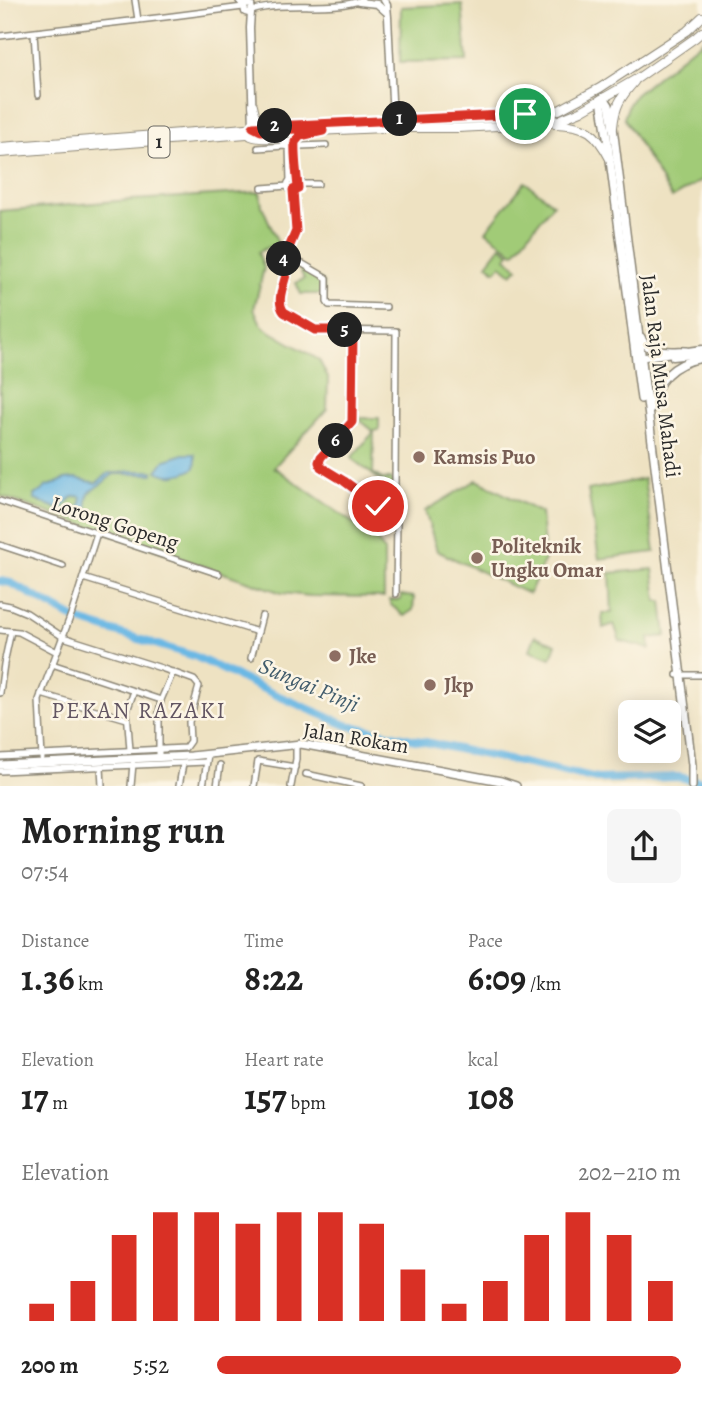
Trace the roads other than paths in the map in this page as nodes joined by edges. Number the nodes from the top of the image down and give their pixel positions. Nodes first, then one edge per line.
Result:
1 (135, 0) edge
2 (384, 0) edge
3 (360, 1) edge
4 (246, 7) edge
5 (387, 13) junction
6 (702, 17) edge
7 (138, 20) junction
8 (702, 32) edge
9 (34, 33) junction
10 (0, 36) edge
11 (652, 54) junction
12 (638, 78) junction
13 (38, 95) dead end
14 (602, 98) junction
15 (253, 108) junction
16 (559, 110) junction
17 (393, 120) junction
18 (538, 124) junction
19 (275, 126) junction
20 (613, 127) junction
21 (230, 129) junction
22 (250, 131) junction
23 (320, 131) junction
24 (292, 145) junction
25 (326, 145) dead end
26 (0, 146) edge
27 (258, 148) dead end
28 (0, 153) edge
29 (610, 159) junction
30 (293, 184) junction
31 (318, 184) dead end
32 (262, 188) dead end
33 (288, 255) junction
34 (386, 307) dead end
35 (637, 326) junction
36 (353, 330) junction
37 (686, 351) junction
38 (702, 354) edge
39 (639, 359) junction
40 (649, 419) junction
41 (651, 457) junction
42 (0, 501) edge
43 (393, 508) junction
44 (97, 533) junction
45 (0, 545) edge
46 (63, 566) dead end
47 (219, 574) dead end
48 (83, 578) junction
49 (396, 594) dead end
50 (0, 604) edge
51 (262, 616) dead end
52 (0, 630) edge
53 (11, 631) junction
54 (258, 632) junction
55 (63, 637) junction
56 (57, 652) junction
57 (251, 658) dead end
58 (52, 664) junction
59 (173, 672) junction
60 (679, 675) junction
61 (702, 675) edge
62 (134, 691) junction
63 (0, 693) edge
64 (41, 694) junction
65 (161, 701) junction
66 (127, 719) junction
67 (296, 744) junction
68 (130, 750) junction
69 (159, 753) junction
70 (0, 757) edge
71 (207, 758) junction
72 (42, 759) junction
73 (133, 762) junction
74 (101, 764) junction
75 (183, 764) junction
76 (0, 765) edge
77 (220, 765) dead end
78 (295, 767) junction
79 (0, 771) edge
80 (306, 775) dead end
81 (489, 782) edge
82 (511, 785) edge
83 (102, 786) edge
84 (131, 786) edge
85 (179, 786) edge
86 (203, 786) edge
87 (217, 786) edge
88 (254, 786) edge
89 (291, 786) edge
90 (361, 786) edge
91 (690, 786) edge

1 - 7 street
2 - 5 street
3 - 4 street
3 - 5 street
4 - 7 street
4 - 15 street
5 - 17 street
6 - 11 main road, 1
7 - 9 street
8 - 12 main road
9 - 10 street
9 - 13 street
11 - 14 main road
11 - 16 main road, 1
12 - 14 main road
12 - 20 main road
14 - 16 main road
14 - 18 main road
14 - 20 main road, Jalan Raja Musa Mahadi
14 - 29 main road, Jalan Raja Musa Mahadi
15 - 19 main road
15 - 21 main road
15 - 22 street
16 - 17 main road, 1
17 - 19 main road, 1
18 - 23 main road
18 - 29 main road
19 - 22 main road, 1
20 - 35 main road, Jalan Raja Musa Mahadi
21 - 22 main road, 1
21 - 26 main road, 1
22 - 23 main road
22 - 24 main road
22 - 28 main road, 1
23 - 24 main road
24 - 25 street
24 - 27 street
24 - 30 street
29 - 39 main road, Jalan Raja Musa Mahadi
30 - 31 street
30 - 32 street
30 - 33 street
33 - 34 street
33 - 36 street
35 - 37 main road
35 - 39 main road, Jalan Raja Musa Mahadi
36 - 43 street
36 - 43 street
37 - 38 street
37 - 39 street
38 - 39 street
38 - 40 main road
39 - 40 main road, Jalan Raja Musa Mahadi
39 - 41 main road, Jalan Raja Musa Mahadi
40 - 41 main road, Jalan Raja Musa Mahadi
41 - 60 main road, Jalan Raja Musa Mahadi
42 - 44 street, Lorong Gopeng
43 - 49 street
44 - 47 street, Lorong Gopeng
44 - 48 street
45 - 46 street
48 - 54 street
48 - 55 street
50 - 55 street
51 - 54 street
52 - 53 street
53 - 56 street
53 - 63 street
54 - 57 street
55 - 56 street
55 - 59 street
56 - 58 street
58 - 62 street
58 - 64 street
59 - 65 street
59 - 69 street, Jalan Rokam
60 - 61 street
60 - 91 main road, Jalan Raja Musa Mahadi
62 - 65 street
62 - 66 street
64 - 66 street
64 - 72 street
65 - 69 street
66 - 68 street
67 - 71 main road, Jalan Rokam
67 - 78 street
67 - 81 main road, Jalan Rokam
68 - 69 street, Jalan Rokam
68 - 72 street, Jalan Rokam
69 - 71 main road, Jalan Rokam
69 - 73 main road, Jalan Rokam
70 - 72 street, Jalan Rokam
71 - 75 street, Jalan Rokam
71 - 86 street
72 - 74 main road, Jalan Rokam
72 - 76 main road, Jalan Rokam
73 - 74 main road, Jalan Rokam
73 - 75 street, Jalan Rokam
73 - 84 street
74 - 79 street, Jalan Rokam
74 - 83 street
75 - 85 street
77 - 87 street
78 - 88 street
78 - 89 street
80 - 90 street
81 - 82 main road, Jalan Rokam

